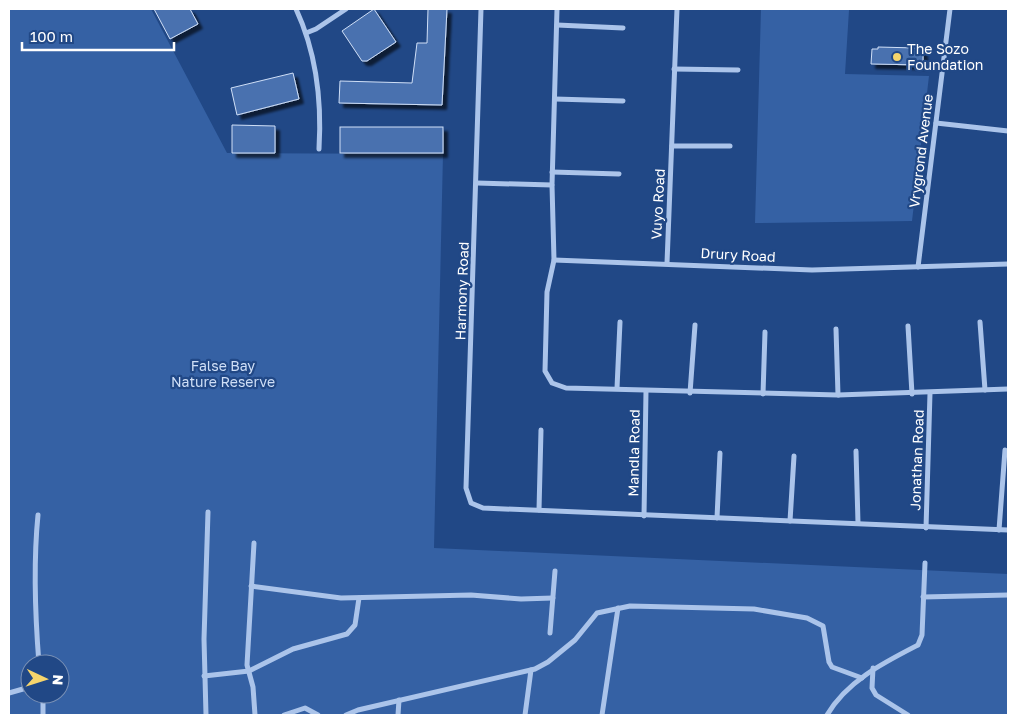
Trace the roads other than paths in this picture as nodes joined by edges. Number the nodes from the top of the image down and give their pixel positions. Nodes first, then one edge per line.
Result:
1 (296, 9) edge
2 (346, 9) edge
3 (481, 9) edge
4 (557, 9) edge
5 (677, 9) edge
6 (950, 9) edge
7 (557, 25) junction
8 (623, 28) dead end
9 (306, 33) junction
10 (674, 69) junction
11 (738, 70) dead end
12 (555, 99) junction
13 (623, 101) dead end
14 (936, 123) junction
15 (1008, 131) edge
16 (672, 146) junction
17 (730, 146) dead end
18 (319, 149) dead end
19 (552, 172) junction
20 (619, 174) dead end
21 (477, 183) junction
22 (552, 185) junction
23 (554, 260) junction
24 (667, 263) junction
25 (1008, 264) edge
26 (918, 267) junction
27 (620, 322) dead end
28 (980, 322) dead end
29 (695, 325) dead end
30 (908, 326) dead end
31 (836, 329) dead end
32 (765, 332) dead end
33 (617, 388) junction
34 (1008, 389) edge
35 (985, 390) junction
36 (646, 391) junction
37 (690, 392) junction
38 (930, 393) junction
39 (763, 394) junction
40 (912, 394) junction
41 (838, 396) junction
42 (541, 430) dead end
43 (1005, 450) dead end
44 (856, 451) dead end
45 (720, 453) dead end
46 (794, 456) dead end
47 (540, 510) junction
48 (208, 512) dead end
49 (38, 515) dead end
50 (644, 516) junction
51 (717, 518) junction
52 (790, 521) junction
53 (858, 524) junction
54 (926, 528) junction
55 (999, 530) junction
56 (1008, 530) edge
57 (254, 542) dead end
58 (925, 564) dead end
59 (554, 571) dead end
60 (251, 586) junction
61 (1008, 595) edge
62 (923, 596) junction
63 (359, 598) junction
64 (552, 598) junction
65 (618, 608) junction
66 (550, 633) dead end
67 (38, 654) edge
68 (873, 668) junction
69 (531, 670) junction
70 (249, 671) junction
71 (204, 676) junction
72 (862, 678) junction
73 (400, 700) junction
74 (206, 715) edge
75 (255, 715) edge
76 (284, 715) edge
77 (318, 715) edge
78 (346, 715) edge
79 (398, 715) edge
80 (525, 715) edge
81 (602, 715) edge
82 (827, 715) edge
83 (908, 715) edge

1 - 9 street
2 - 9 street
3 - 21 street, Harmony Road
4 - 7 street
5 - 10 street, Vuyo Road
6 - 14 street, Vrygrond Avenue
7 - 8 street
7 - 12 street
9 - 18 street
10 - 11 street
10 - 16 street, Vuyo Road
12 - 13 street
12 - 19 street
14 - 15 street
14 - 26 street, Vrygrond Avenue
16 - 17 street
16 - 24 street, Vuyo Road
19 - 20 street
19 - 22 street
21 - 22 street
21 - 47 street, Harmony Road
22 - 23 street
23 - 24 street, Drury Road
23 - 33 street
24 - 26 street, Drury Road
25 - 26 street, Drury Road
27 - 33 street
28 - 35 street
29 - 37 street
30 - 40 street
31 - 41 street
32 - 39 street
33 - 36 street
34 - 35 street
35 - 38 street
36 - 37 street
36 - 50 street, Mandla Road
37 - 39 street
38 - 40 street
38 - 54 street, Jonathan Road
39 - 41 street
40 - 41 street
42 - 47 street
43 - 55 street
44 - 53 street
45 - 51 street
46 - 52 street
47 - 50 street, Harmony Road
48 - 71 street
49 - 67 street
50 - 51 street, Harmony Road
51 - 52 street, Harmony Road
52 - 53 street, Harmony Road
53 - 54 street, Harmony Road
54 - 55 street, Harmony Road
55 - 56 street, Harmony Road
57 - 60 street
58 - 62 street
59 - 64 street
60 - 63 street
60 - 70 street
61 - 62 street
62 - 68 street
63 - 64 street
63 - 70 street
64 - 66 street
65 - 69 street
65 - 72 street
65 - 81 street
68 - 72 street
68 - 83 street
69 - 73 street
69 - 80 street
70 - 71 street
70 - 75 street
71 - 74 street
72 - 82 street
73 - 78 street
73 - 79 street
76 - 77 street

